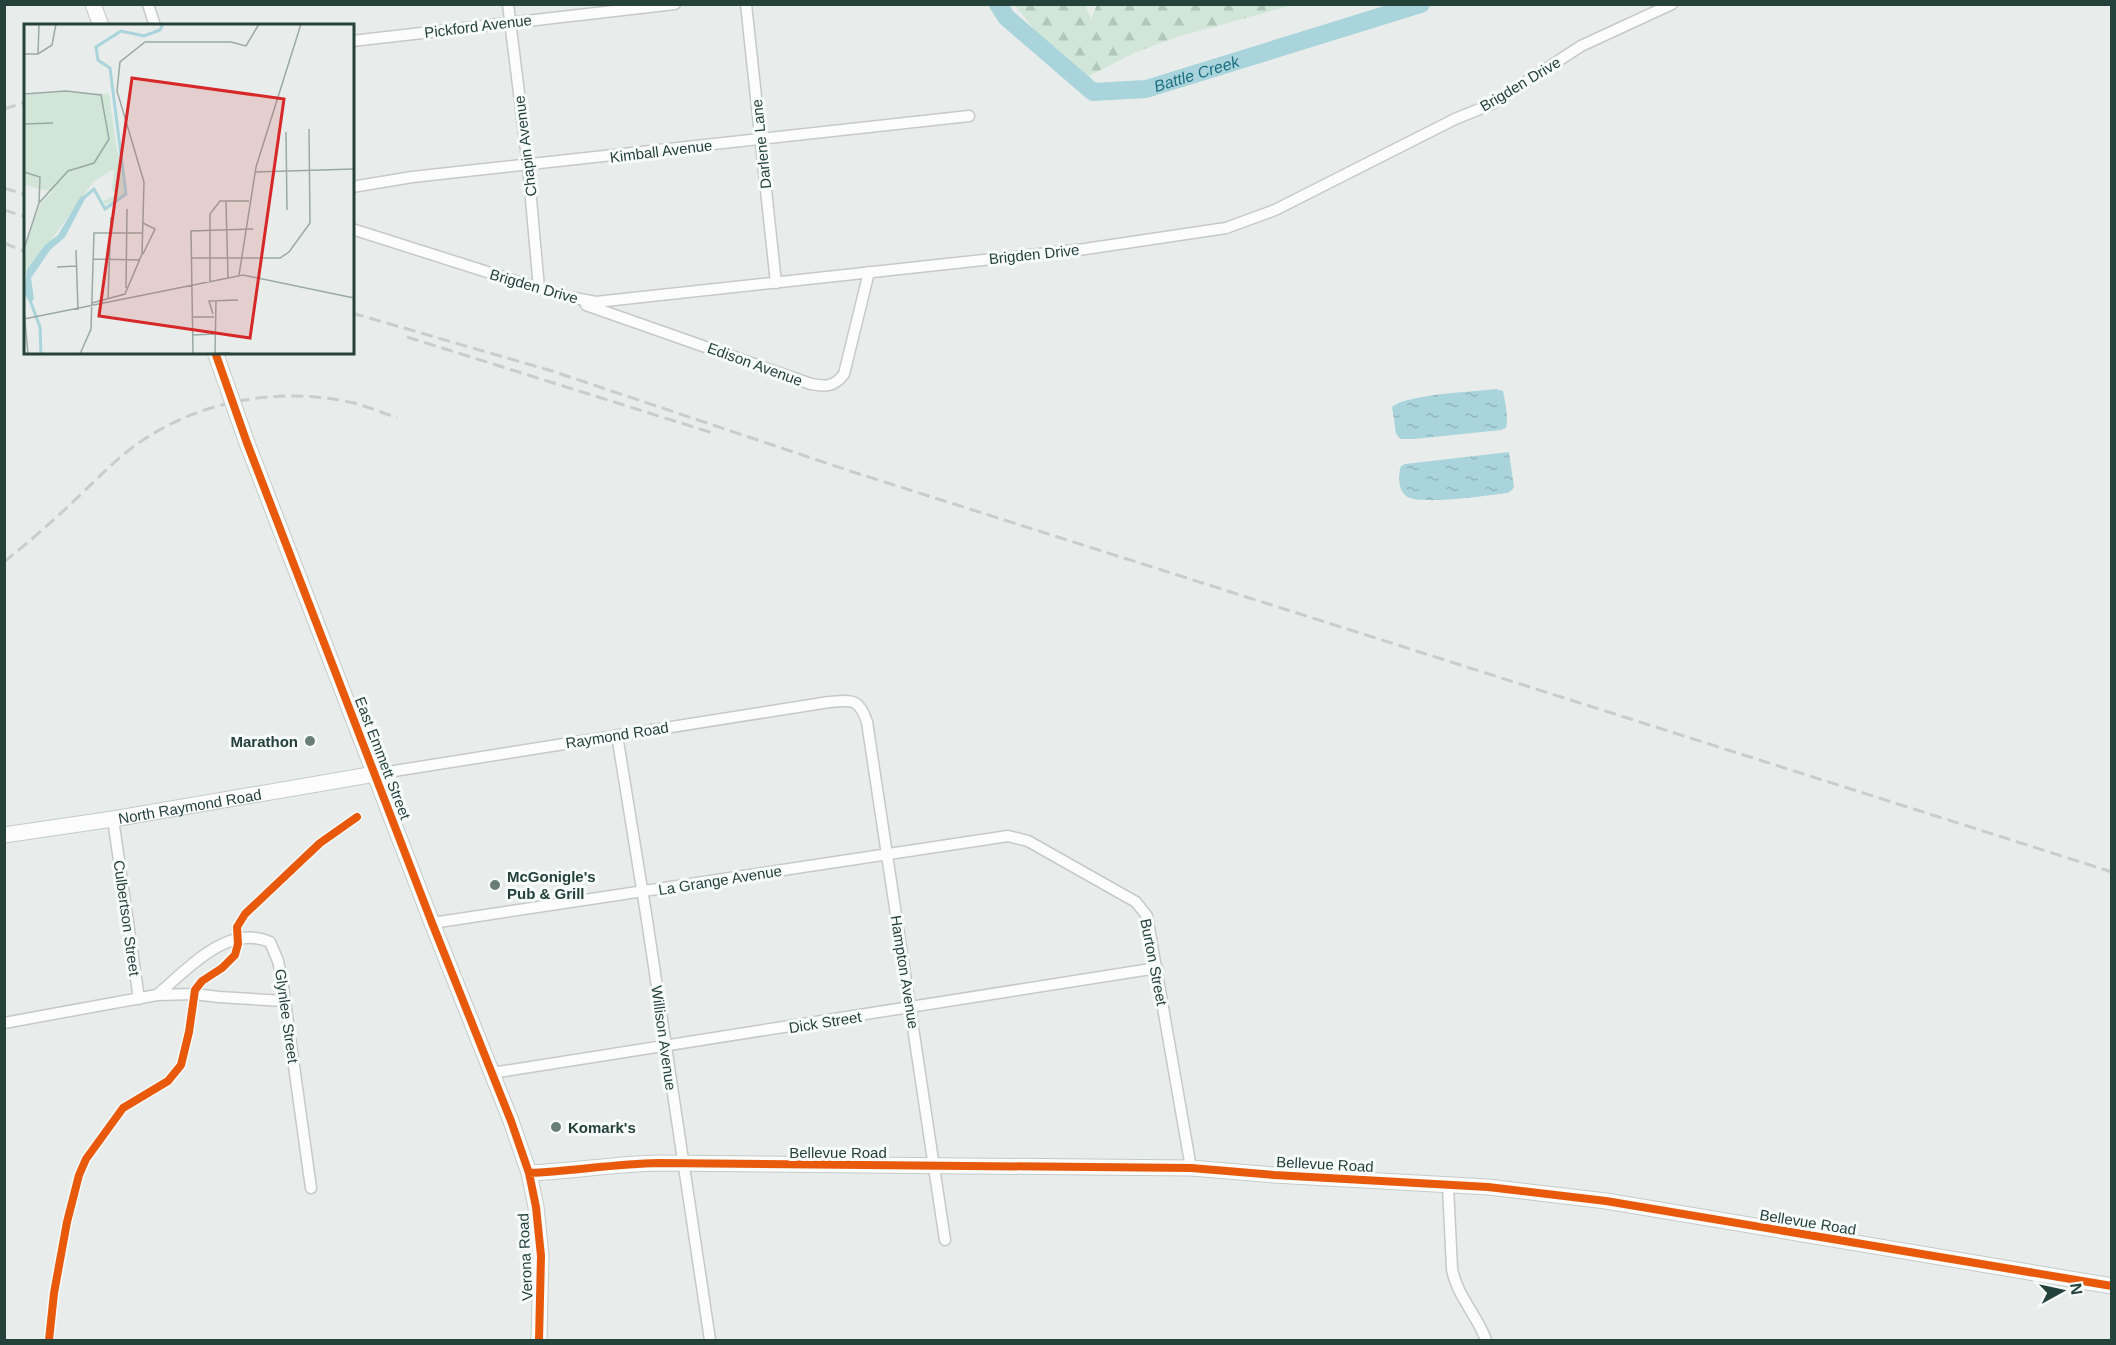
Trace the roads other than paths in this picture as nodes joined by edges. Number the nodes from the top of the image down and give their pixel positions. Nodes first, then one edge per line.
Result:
1 (93, 4) edge
2 (147, 4) edge
3 (508, 4) edge
4 (675, 4) edge
5 (746, 4) edge
6 (1672, 4) edge
7 (510, 22) junction
8 (100, 24) edge
9 (154, 24) edge
10 (354, 41) edge
11 (969, 116) dead end
12 (761, 139) junction
13 (528, 166) junction
14 (354, 187) edge
15 (354, 230) edge
16 (869, 272) junction
17 (776, 284) junction
18 (539, 288) junction
19 (563, 296) junction
20 (216, 354) edge
21 (859, 705) joint
22 (617, 735) junction
23 (375, 774) junction
24 (113, 819) junction
25 (4, 835) edge
26 (1008, 836) joint
27 (887, 854) junction
28 (642, 892) junction
29 (432, 924) junction
30 (1157, 968) junction
31 (157, 995) junction
32 (139, 999) junction
33 (284, 1001) junction
34 (910, 1008) junction
35 (4, 1023) edge
36 (665, 1047) junction
37 (492, 1073) junction
38 (683, 1164) junction
39 (933, 1165) junction
40 (1191, 1168) junction
41 (529, 1173) junction
42 (1448, 1186) junction
43 (312, 1188) dead end
44 (945, 1240) dead end
45 (2112, 1286) edge
46 (539, 1341) edge
47 (710, 1341) edge
48 (1486, 1341) edge

1 - 8 street
2 - 9 street
3 - 7 street, Chapin Avenue
4 - 7 street, Pickford Avenue
5 - 12 street, Darlene Lane
6 - 16 street, Brigden Drive
7 - 10 street, Pickford Avenue
7 - 13 street, Chapin Avenue
11 - 12 street, Kimball Avenue
12 - 13 street, Kimball Avenue
12 - 17 street, Darlene Lane
13 - 14 street, Kimball Avenue
13 - 18 street, Chapin Avenue
15 - 18 street, Brigden Drive
16 - 17 street, Brigden Drive
16 - 19 street, Edison Avenue
17 - 19 street, Brigden Drive
18 - 19 street, Brigden Drive
20 - 23 street, East Emmett Street, bridge
21 - 22 street, Raymond Road
21 - 27 street, Hampton Avenue
22 - 23 street, Raymond Road
22 - 28 street, Willison Avenue
23 - 24 street, North Raymond Road
23 - 29 street, East Emmett Street
24 - 25 street, North Raymond Road
24 - 32 street, Culbertson Street
26 - 27 street, La Grange Avenue
26 - 30 street, Burton Street
27 - 28 street, La Grange Avenue
27 - 34 street, Hampton Avenue
28 - 29 street, La Grange Avenue
28 - 36 street, Willison Avenue
29 - 37 street, East Emmett Street
30 - 34 street, Dick Street
30 - 40 street, Burton Street
31 - 32 street
31 - 33 street
31 - 33 street, Glynlee Street
32 - 35 street
33 - 43 street, Glynlee Street
34 - 36 street, Dick Street
34 - 39 street, Hampton Avenue
36 - 37 street, Dick Street
36 - 38 street, Willison Avenue
37 - 41 street, East Emmett Street
38 - 39 street, Bellevue Road
38 - 41 street, Bellevue Road
38 - 47 street, Willison Avenue
39 - 40 street, Bellevue Road
39 - 44 street, Hampton Avenue
40 - 42 street, Bellevue Road
41 - 46 street, Verona Road
42 - 45 street, Bellevue Road
42 - 48 street

